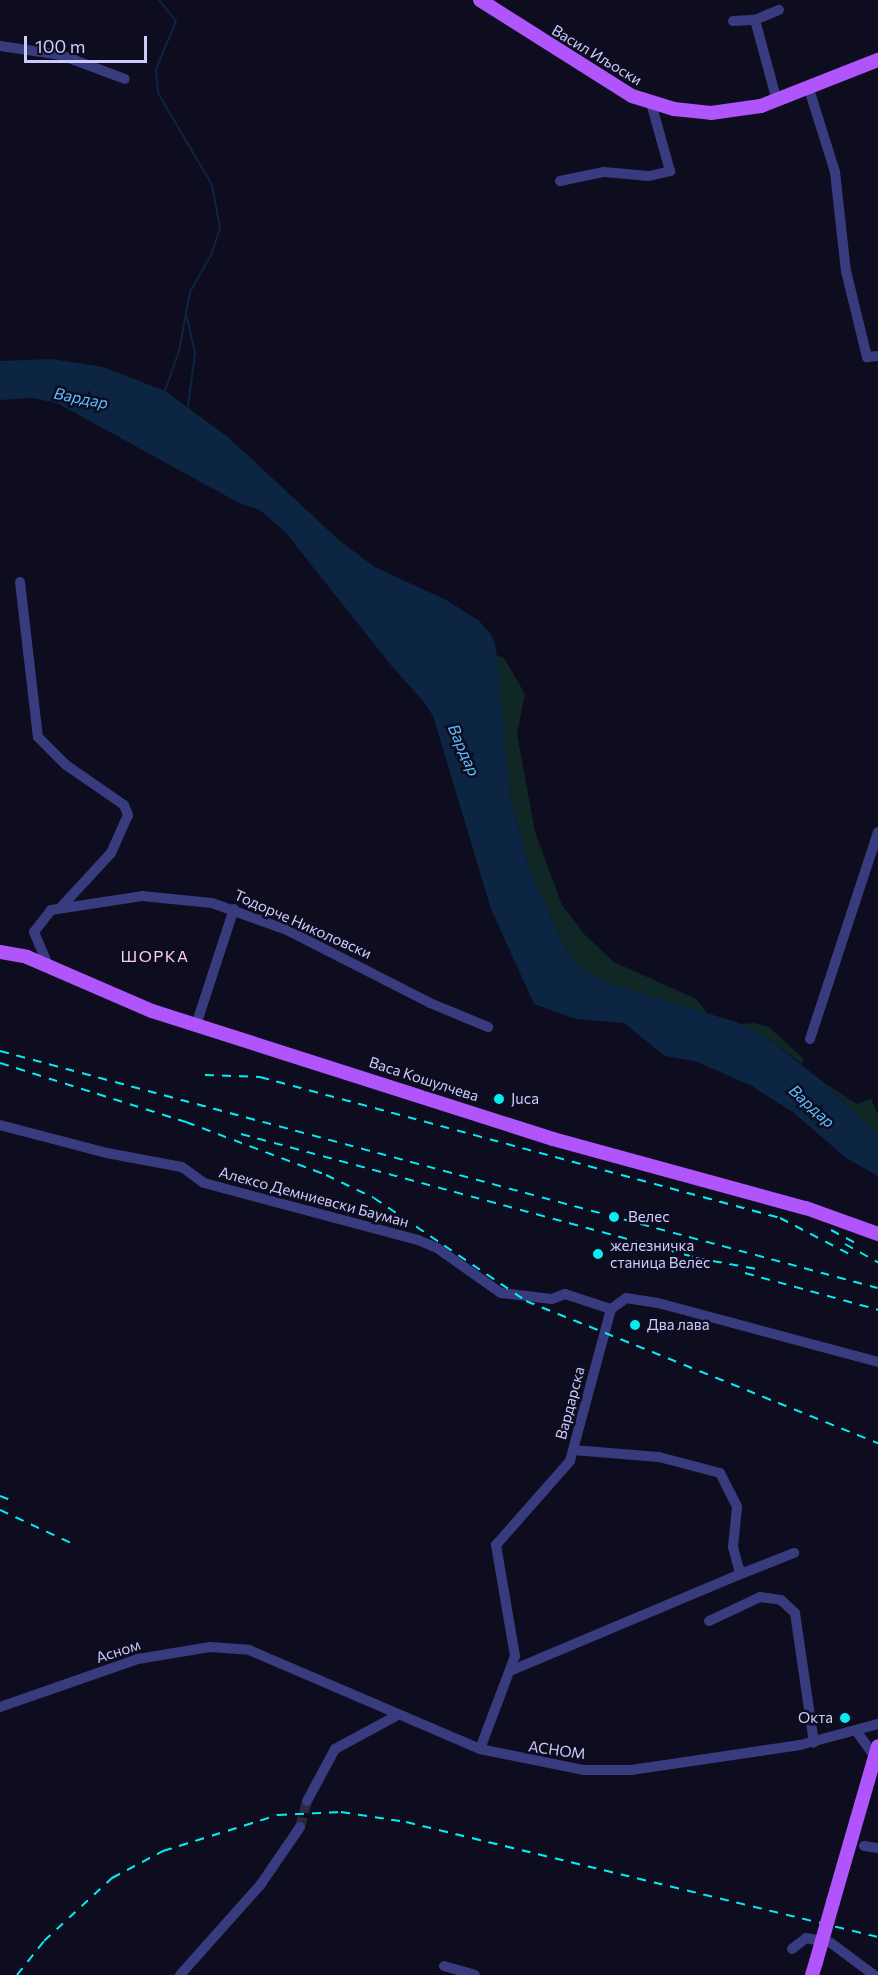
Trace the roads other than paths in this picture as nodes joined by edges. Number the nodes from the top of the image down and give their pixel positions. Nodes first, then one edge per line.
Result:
1 (480, 0) edge
2 (779, 10) dead end
3 (755, 20) junction
4 (733, 21) dead end
5 (0, 46) edge
6 (878, 60) edge
7 (126, 79) dead end
8 (809, 89) junction
9 (777, 101) junction
10 (651, 104) junction
11 (560, 181) dead end
12 (878, 356) edge
13 (20, 582) dead end
14 (878, 832) edge
15 (62, 906) junction
16 (234, 909) junction
17 (0, 952) edge
18 (48, 965) junction
19 (196, 1025) junction
20 (488, 1027) dead end
21 (810, 1039) dead end
22 (0, 1125) edge
23 (878, 1234) edge
24 (611, 1309) junction
25 (878, 1362) edge
26 (573, 1450) junction
27 (794, 1553) dead end
28 (743, 1573) junction
29 (709, 1621) dead end
30 (249, 1650) joint
31 (510, 1671) junction
32 (0, 1707) edge
33 (396, 1716) junction
34 (878, 1724) edge
35 (857, 1732) junction
36 (814, 1743) junction
37 (480, 1749) junction
38 (876, 1750) edge
39 (307, 1801) tunnel mouth
40 (300, 1827) tunnel mouth
41 (864, 1846) dead end
42 (878, 1848) edge
43 (792, 1949) dead end
44 (444, 1966) dead end
45 (814, 1968) edge
46 (180, 1975) edge
47 (475, 1975) edge
48 (874, 1975) edge

1 - 10 main road, Васил Иљоски
2 - 3 street
3 - 4 street
3 - 9 street
5 - 7 street
6 - 8 main road, Васил Иљоски
8 - 9 main road, Васил Иљоски
8 - 12 street
9 - 10 main road, Васил Иљоски
10 - 11 street
13 - 15 street
14 - 21 street
15 - 16 street, Тодорче Николовски
15 - 18 street, Тодорче Николовски
16 - 19 street
16 - 20 street, Тодорче Николовски
17 - 18 main road, Васа Кошулчева
18 - 19 main road, Васа Кошулчева
19 - 23 main road, Васа Кошулчева
22 - 24 street, Алексо Демниевски Бауман
24 - 25 street
24 - 26 street, Вардарска
26 - 28 street
26 - 31 street, Вардарска
27 - 28 street
28 - 31 street
29 - 36 street
30 - 32 street, Асном
30 - 33 street, АСНОМ
31 - 37 street, Вардарска
33 - 37 street, АСНОМ
33 - 39 street
34 - 35 street, АСНОМ
35 - 36 street, АСНОМ
35 - 38 street
36 - 37 street, АСНОМ
38 - 45 main road, bridge
40 - 46 street
41 - 42 street
43 - 48 street
44 - 47 street

